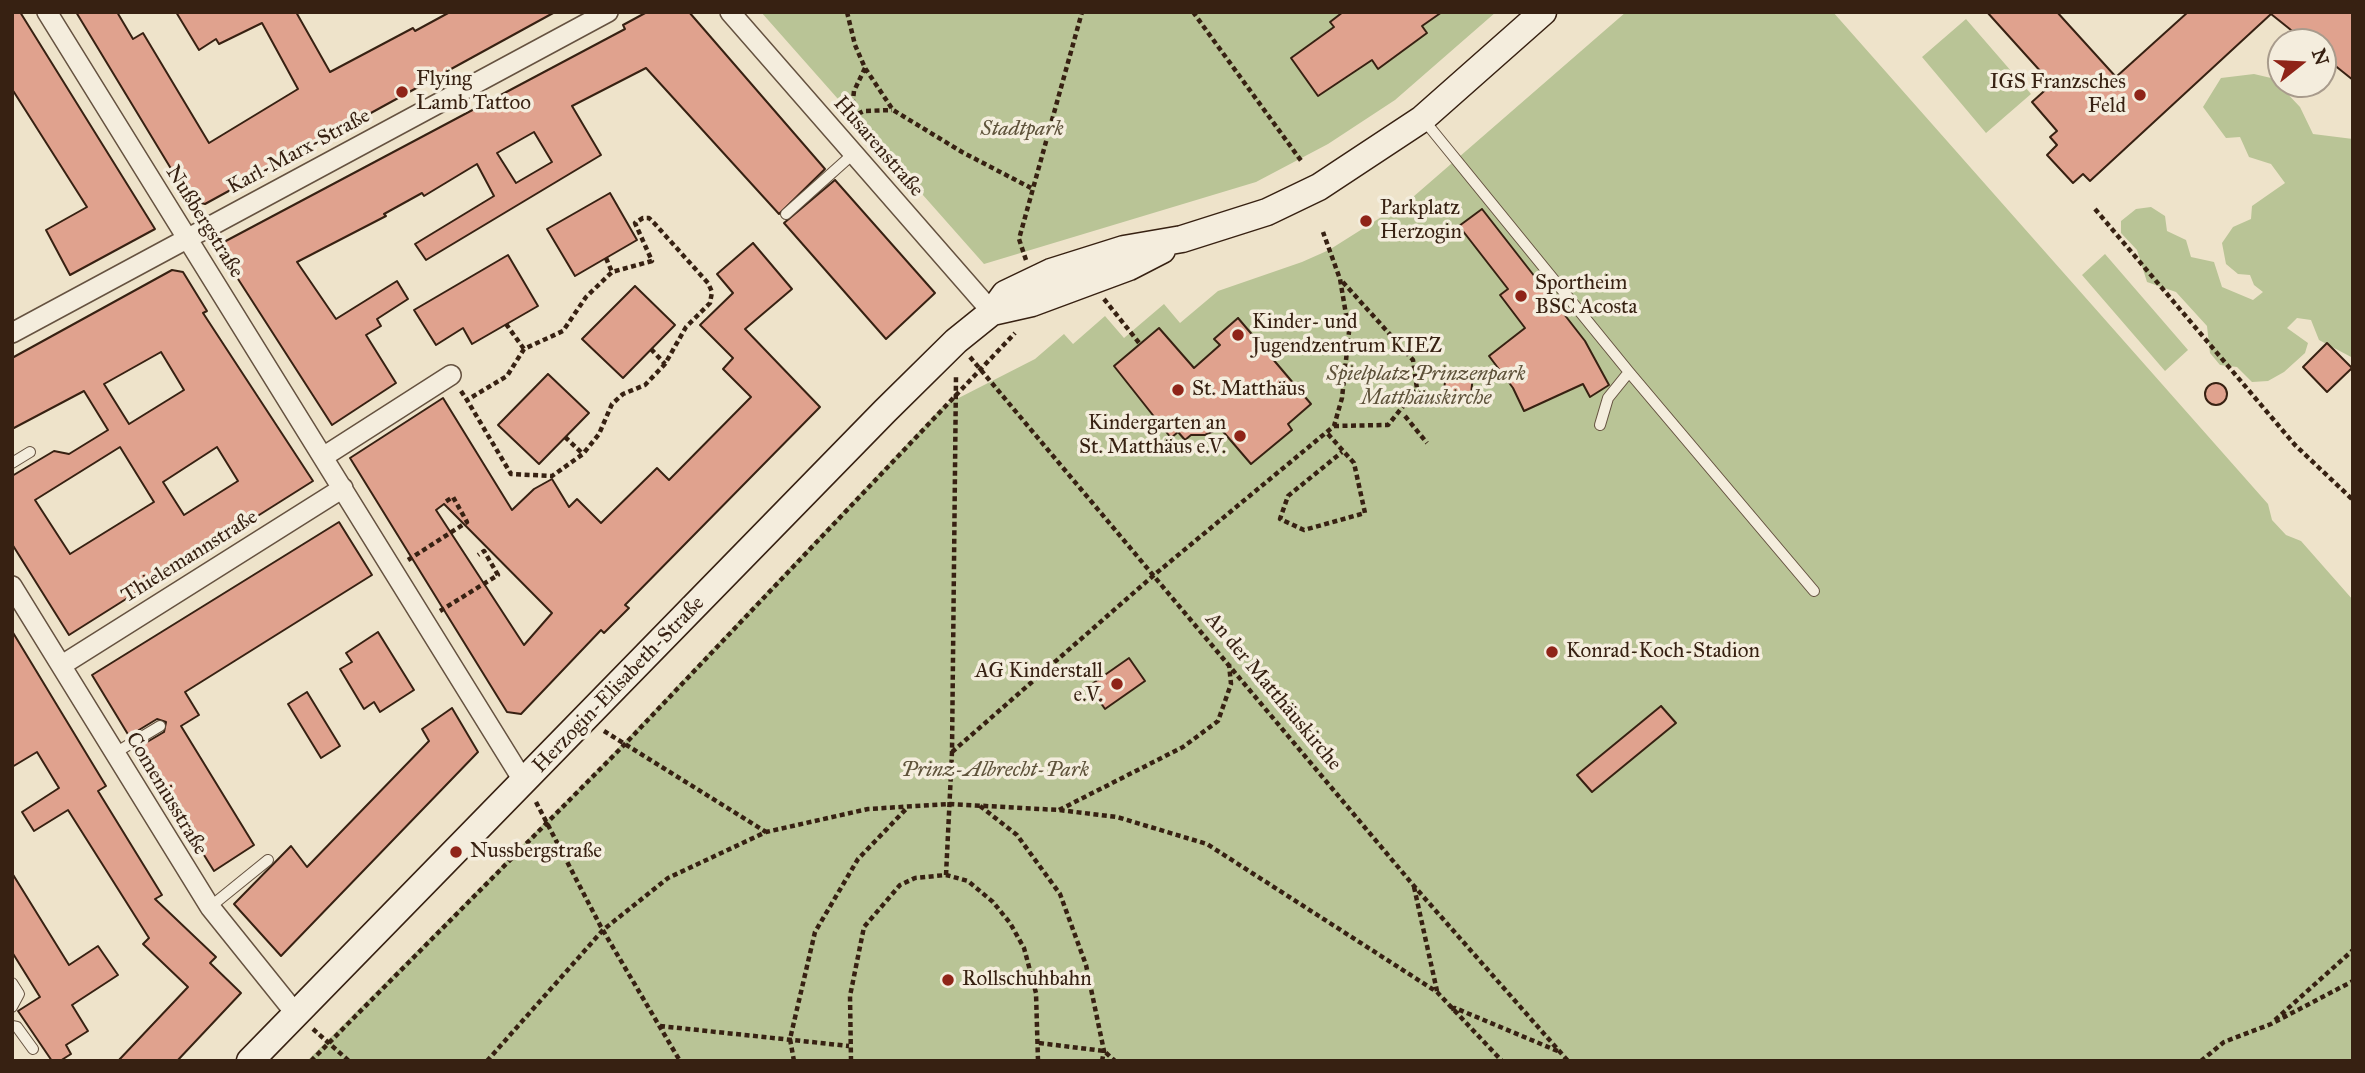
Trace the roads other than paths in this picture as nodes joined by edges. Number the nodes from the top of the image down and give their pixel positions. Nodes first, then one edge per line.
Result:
1 (47, 12) edge
2 (608, 12) edge
3 (730, 12) edge
4 (1543, 12) edge
5 (1422, 119) junction
6 (853, 154) junction
7 (786, 214) dead end
8 (187, 238) junction
9 (992, 313) junction
10 (12, 333) edge
11 (1629, 372) junction
12 (451, 374) road end
13 (1600, 425) dead end
14 (30, 452) dead end
15 (323, 457) junction
16 (12, 463) edge
17 (343, 488) junction
18 (12, 586) edge
19 (1814, 591) dead end
20 (62, 665) junction
21 (160, 726) dead end
22 (115, 753) junction
23 (524, 782) junction
24 (268, 860) dead end
25 (210, 907) junction
26 (12, 983) edge
27 (12, 1007) edge
28 (296, 1014) junction
29 (12, 1026) edge
30 (33, 1049) dead end
31 (250, 1061) edge

1 - 8 street, Nußbergstraße
2 - 8 street, Karl-Marx-Straße
3 - 6 street, Husarenstraße
4 - 5 street, Herzogin-Elisabeth-Straße
5 - 9 street, Herzogin-Elisabeth-Straße
5 - 11 lane
6 - 7 lane
6 - 9 street, Husarenstraße
8 - 10 street, Karl-Marx-Straße
8 - 15 street, Nußbergstraße
9 - 23 street, Herzogin-Elisabeth-Straße
11 - 13 lane
11 - 19 lane
12 - 15 street
14 - 16 lane
15 - 17 street, Nußbergstraße
17 - 20 street, Thielemannstraße
17 - 23 street, Nußbergstraße
18 - 20 street, Comeniusstraße
20 - 22 street, Comeniusstraße
21 - 22 lane
22 - 25 street, Comeniusstraße
23 - 28 street, Herzogin-Elisabeth-Straße
24 - 25 lane
25 - 28 street, Comeniusstraße
26 - 27 lane
28 - 31 street, Herzogin-Elisabeth-Straße
29 - 30 lane

